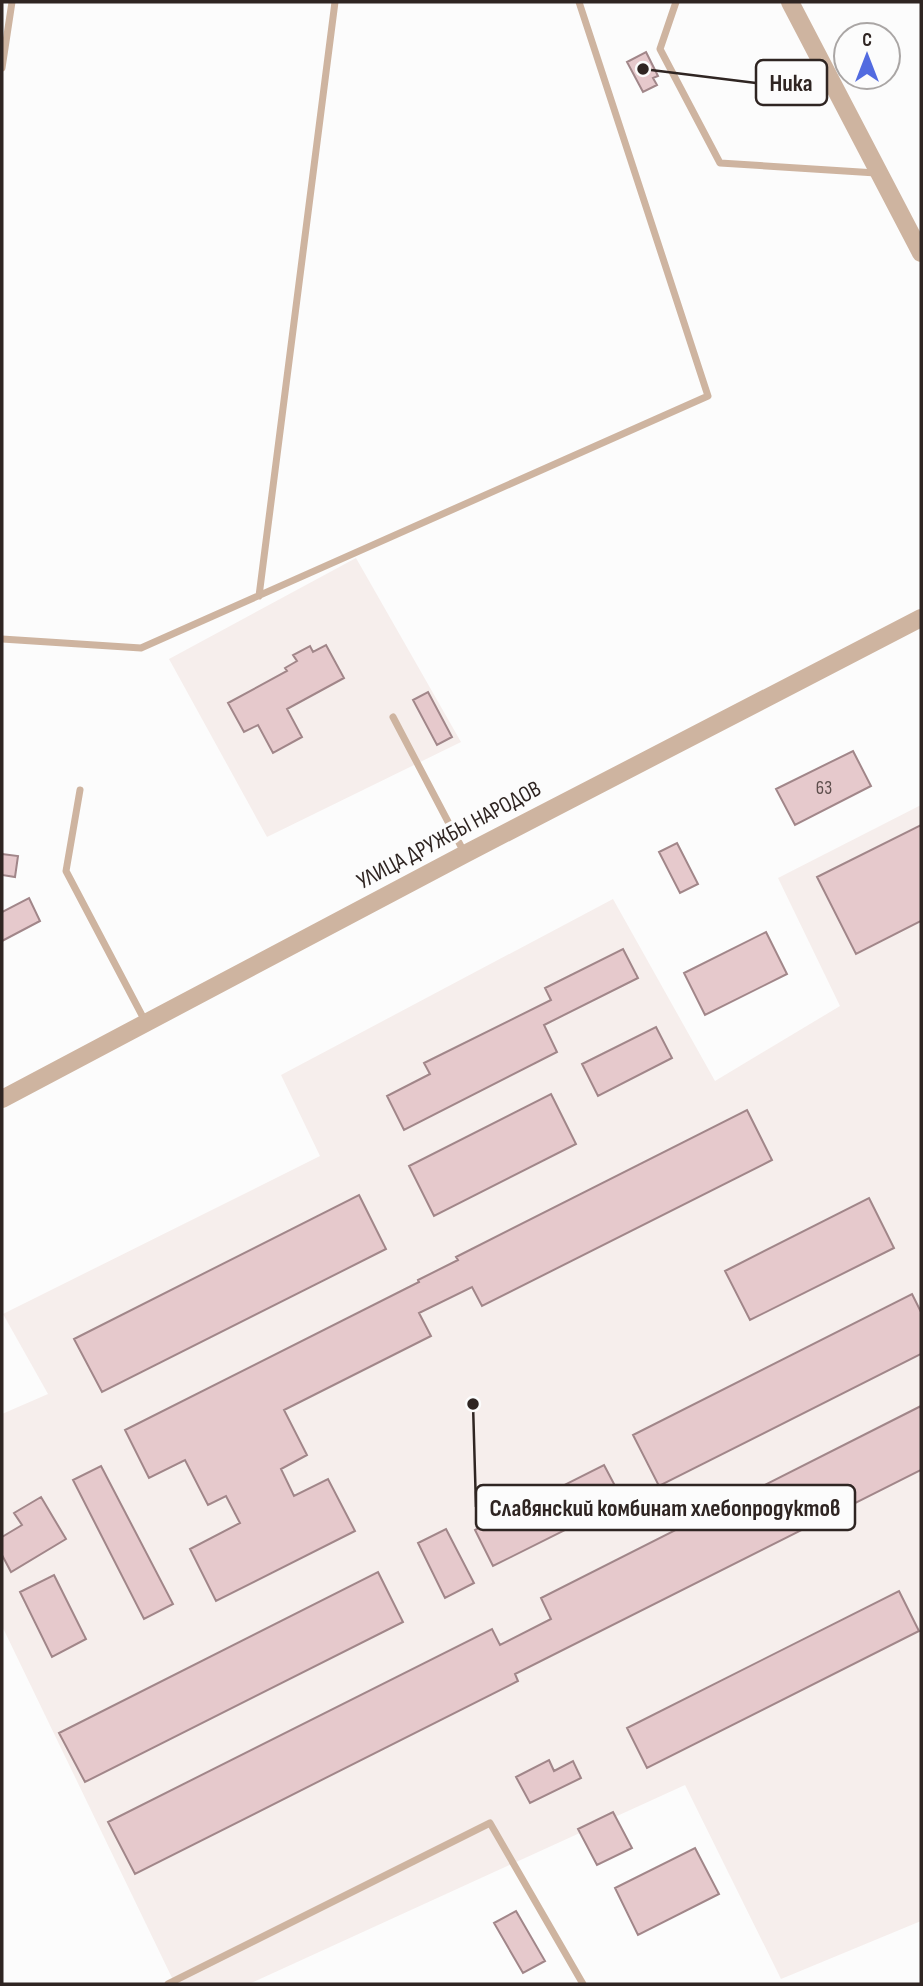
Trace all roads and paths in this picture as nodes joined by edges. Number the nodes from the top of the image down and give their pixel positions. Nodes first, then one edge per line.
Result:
1 (12, 2) edge
2 (335, 2) edge
3 (579, 2) edge
4 (676, 2) edge
5 (790, 2) edge
6 (2, 68) edge
7 (879, 173) junction
8 (920, 250) edge
9 (259, 596) junction
10 (921, 618) edge
11 (2, 639) edge
12 (393, 717) dead end
13 (80, 790) dead end
14 (465, 854) junction
15 (146, 1021) junction
16 (2, 1099) edge
17 (168, 1984) edge
18 (583, 1984) edge

1 - 6 lane
2 - 9 lane
3 - 9 lane
4 - 7 lane
5 - 7 street
7 - 8 street
9 - 11 lane
10 - 14 street, УЛИЦА ДРУЖБЫ НАРОДОВ
12 - 14 lane
13 - 15 lane
14 - 15 street, УЛИЦА ДРУЖБЫ НАРОДОВ
15 - 16 street, УЛИЦА ДРУЖБЫ НАРОДОВ
17 - 18 lane

